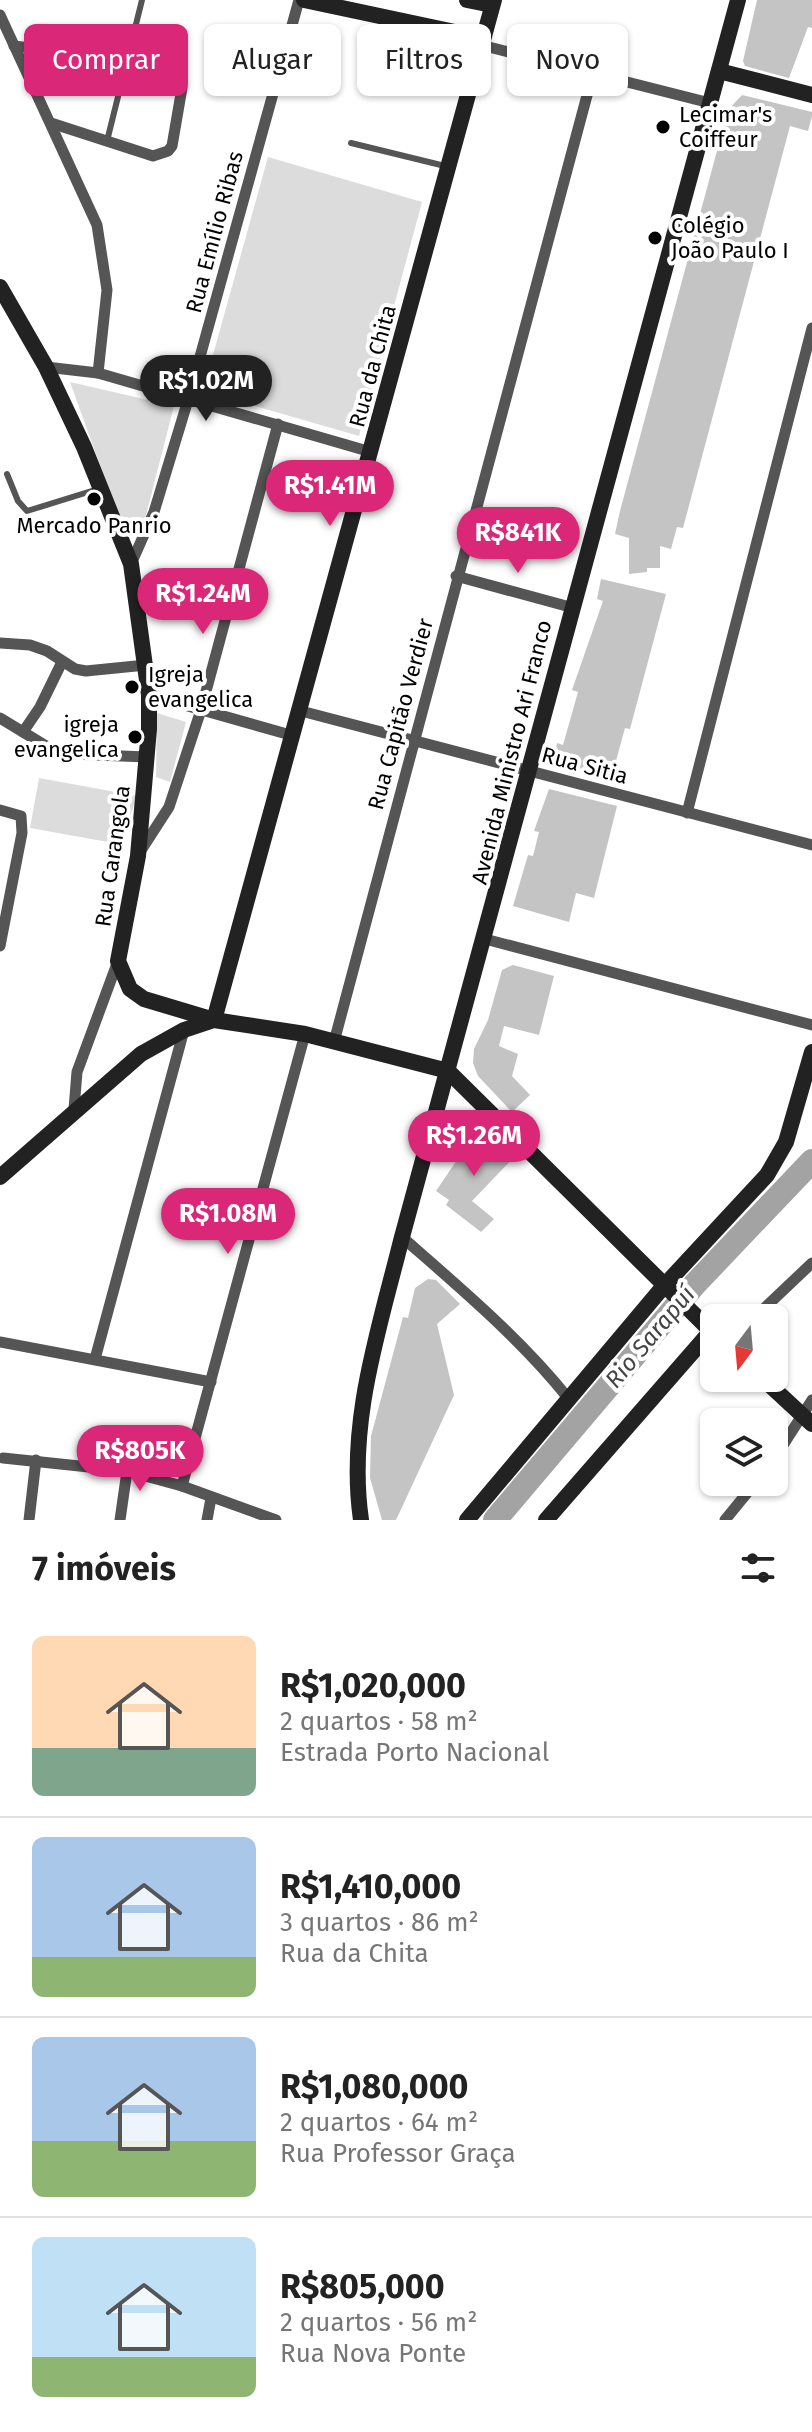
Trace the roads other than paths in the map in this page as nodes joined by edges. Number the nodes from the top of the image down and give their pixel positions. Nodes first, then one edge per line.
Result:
1 (142, 0) edge
2 (302, 0) edge
3 (467, 0) edge
4 (738, 0) edge
5 (493, 3) edge
6 (0, 15) edge
7 (136, 24) edge
8 (407, 24) edge
9 (487, 24) edge
10 (14, 46) junction
11 (24, 47) edge
12 (719, 71) junction
13 (628, 82) edge
14 (812, 95) edge
15 (119, 96) edge
16 (178, 96) edge
17 (468, 96) edge
18 (587, 96) edge
19 (710, 103) junction
20 (51, 123) junction
21 (107, 141) junction
22 (351, 143) dead end
23 (449, 167) junction
24 (0, 287) edge
25 (812, 328) edge
26 (46, 367) junction
27 (98, 373) junction
28 (188, 400) junction
29 (278, 424) junction
30 (371, 452) junction
31 (7, 474) dead end
32 (102, 488) junction
33 (131, 564) junction
34 (456, 576) junction
35 (570, 607) junction
36 (0, 643) edge
37 (62, 662) junction
38 (146, 665) junction
39 (149, 695) junction
40 (201, 710) junction
41 (301, 711) junction
42 (0, 718) edge
43 (23, 732) junction
44 (294, 736) junction
45 (414, 741) junction
46 (147, 757) junction
47 (529, 771) junction
48 (0, 810) edge
49 (687, 813) junction
50 (812, 845) edge
51 (138, 855) junction
52 (485, 939) junction
53 (0, 946) edge
54 (118, 961) junction
55 (214, 1020) junction
56 (812, 1025) edge
57 (184, 1030) junction
58 (305, 1034) junction
59 (334, 1042) junction
60 (812, 1052) edge
61 (448, 1071) junction
62 (74, 1109) junction
63 (0, 1177) edge
64 (402, 1237) junction
65 (812, 1263) edge
66 (669, 1292) junction
67 (769, 1304) edge
68 (700, 1321) edge
69 (0, 1342) edge
70 (700, 1346) edge
71 (95, 1359) junction
72 (211, 1382) junction
73 (777, 1392) edge
74 (568, 1398) junction
75 (812, 1400) edge
76 (808, 1420) edge
77 (788, 1443) edge
78 (3, 1458) dead end
79 (36, 1460) junction
80 (127, 1471) junction
81 (182, 1486) junction
82 (745, 1496) edge
83 (211, 1498) junction
84 (29, 1520) edge
85 (120, 1520) edge
86 (207, 1520) edge
87 (276, 1520) edge
88 (361, 1520) edge
89 (467, 1520) edge
90 (546, 1520) edge
91 (725, 1520) edge

1 - 7 lane
2 - 8 main road
2 - 28 street, Rua Emílio Ribas
3 - 5 main road
4 - 12 main road, Avenida Ministro Ari Franco
5 - 9 main road, Rua da Chita
6 - 10 street
10 - 11 street
10 - 20 street
12 - 14 main road
12 - 19 main road, Avenida Ministro Ari Franco
13 - 19 street
15 - 21 lane
16 - 21 street
17 - 23 main road, Rua da Chita
18 - 34 street, Rua Capitão Verdier
19 - 35 main road, Avenida Ministro Ari Franco
20 - 21 street
20 - 27 street
22 - 23 lane
23 - 30 main road, Rua da Chita
24 - 26 main road, Rua Carangola
25 - 49 street
26 - 27 street
26 - 32 main road, Rua Carangola
27 - 28 street
28 - 29 street
28 - 33 street, Rua Emílio Ribas
29 - 30 street
29 - 40 street
30 - 41 main road, Rua da Chita
31 - 32 lane
32 - 33 main road, Rua Carangola
33 - 38 main road, Rua Carangola
34 - 35 street
34 - 45 street, Rua Capitão Verdier
35 - 47 main road, Avenida Ministro Ari Franco
36 - 37 street
37 - 38 street
37 - 43 street
38 - 39 main road, Rua Carangola
39 - 40 street
39 - 46 main road, Rua Carangola
40 - 44 street
40 - 51 street
41 - 44 main road, Rua da Chita
41 - 45 street, Rua Sitia
42 - 43 street
43 - 46 street
44 - 55 main road, Rua da Chita
45 - 47 street, Rua Sitia
45 - 59 street, Rua Capitão Verdier
46 - 51 main road, Rua Carangola
47 - 49 street, Rua Sitia
47 - 52 main road, Avenida Ministro Ari Franco
48 - 53 street
49 - 50 street, Rua Sitia
51 - 54 main road, Rua Carangola
52 - 56 street
52 - 61 main road, Avenida Ministro Ari Franco
54 - 55 main road, Rua Carangola
54 - 62 street
55 - 57 main road
55 - 58 main road, Rua Carangola
57 - 62 main road
57 - 71 street
58 - 59 main road, Rua Carangola
58 - 72 street
59 - 61 main road, Rua Carangola
60 - 66 main road
61 - 64 main road, Avenida Ministro Ari Franco
61 - 66 main road
62 - 63 main road
64 - 74 street
64 - 88 main road, Avenida Ministro Ari Franco
65 - 67 street
66 - 68 main road
66 - 74 main road
69 - 71 street
70 - 90 main road
71 - 72 street
72 - 81 street
73 - 76 main road
74 - 89 main road
75 - 76 street
76 - 77 street
78 - 79 street
79 - 80 street
79 - 84 street
80 - 81 street
80 - 85 street
81 - 83 street
82 - 91 street
83 - 86 street
83 - 87 street

